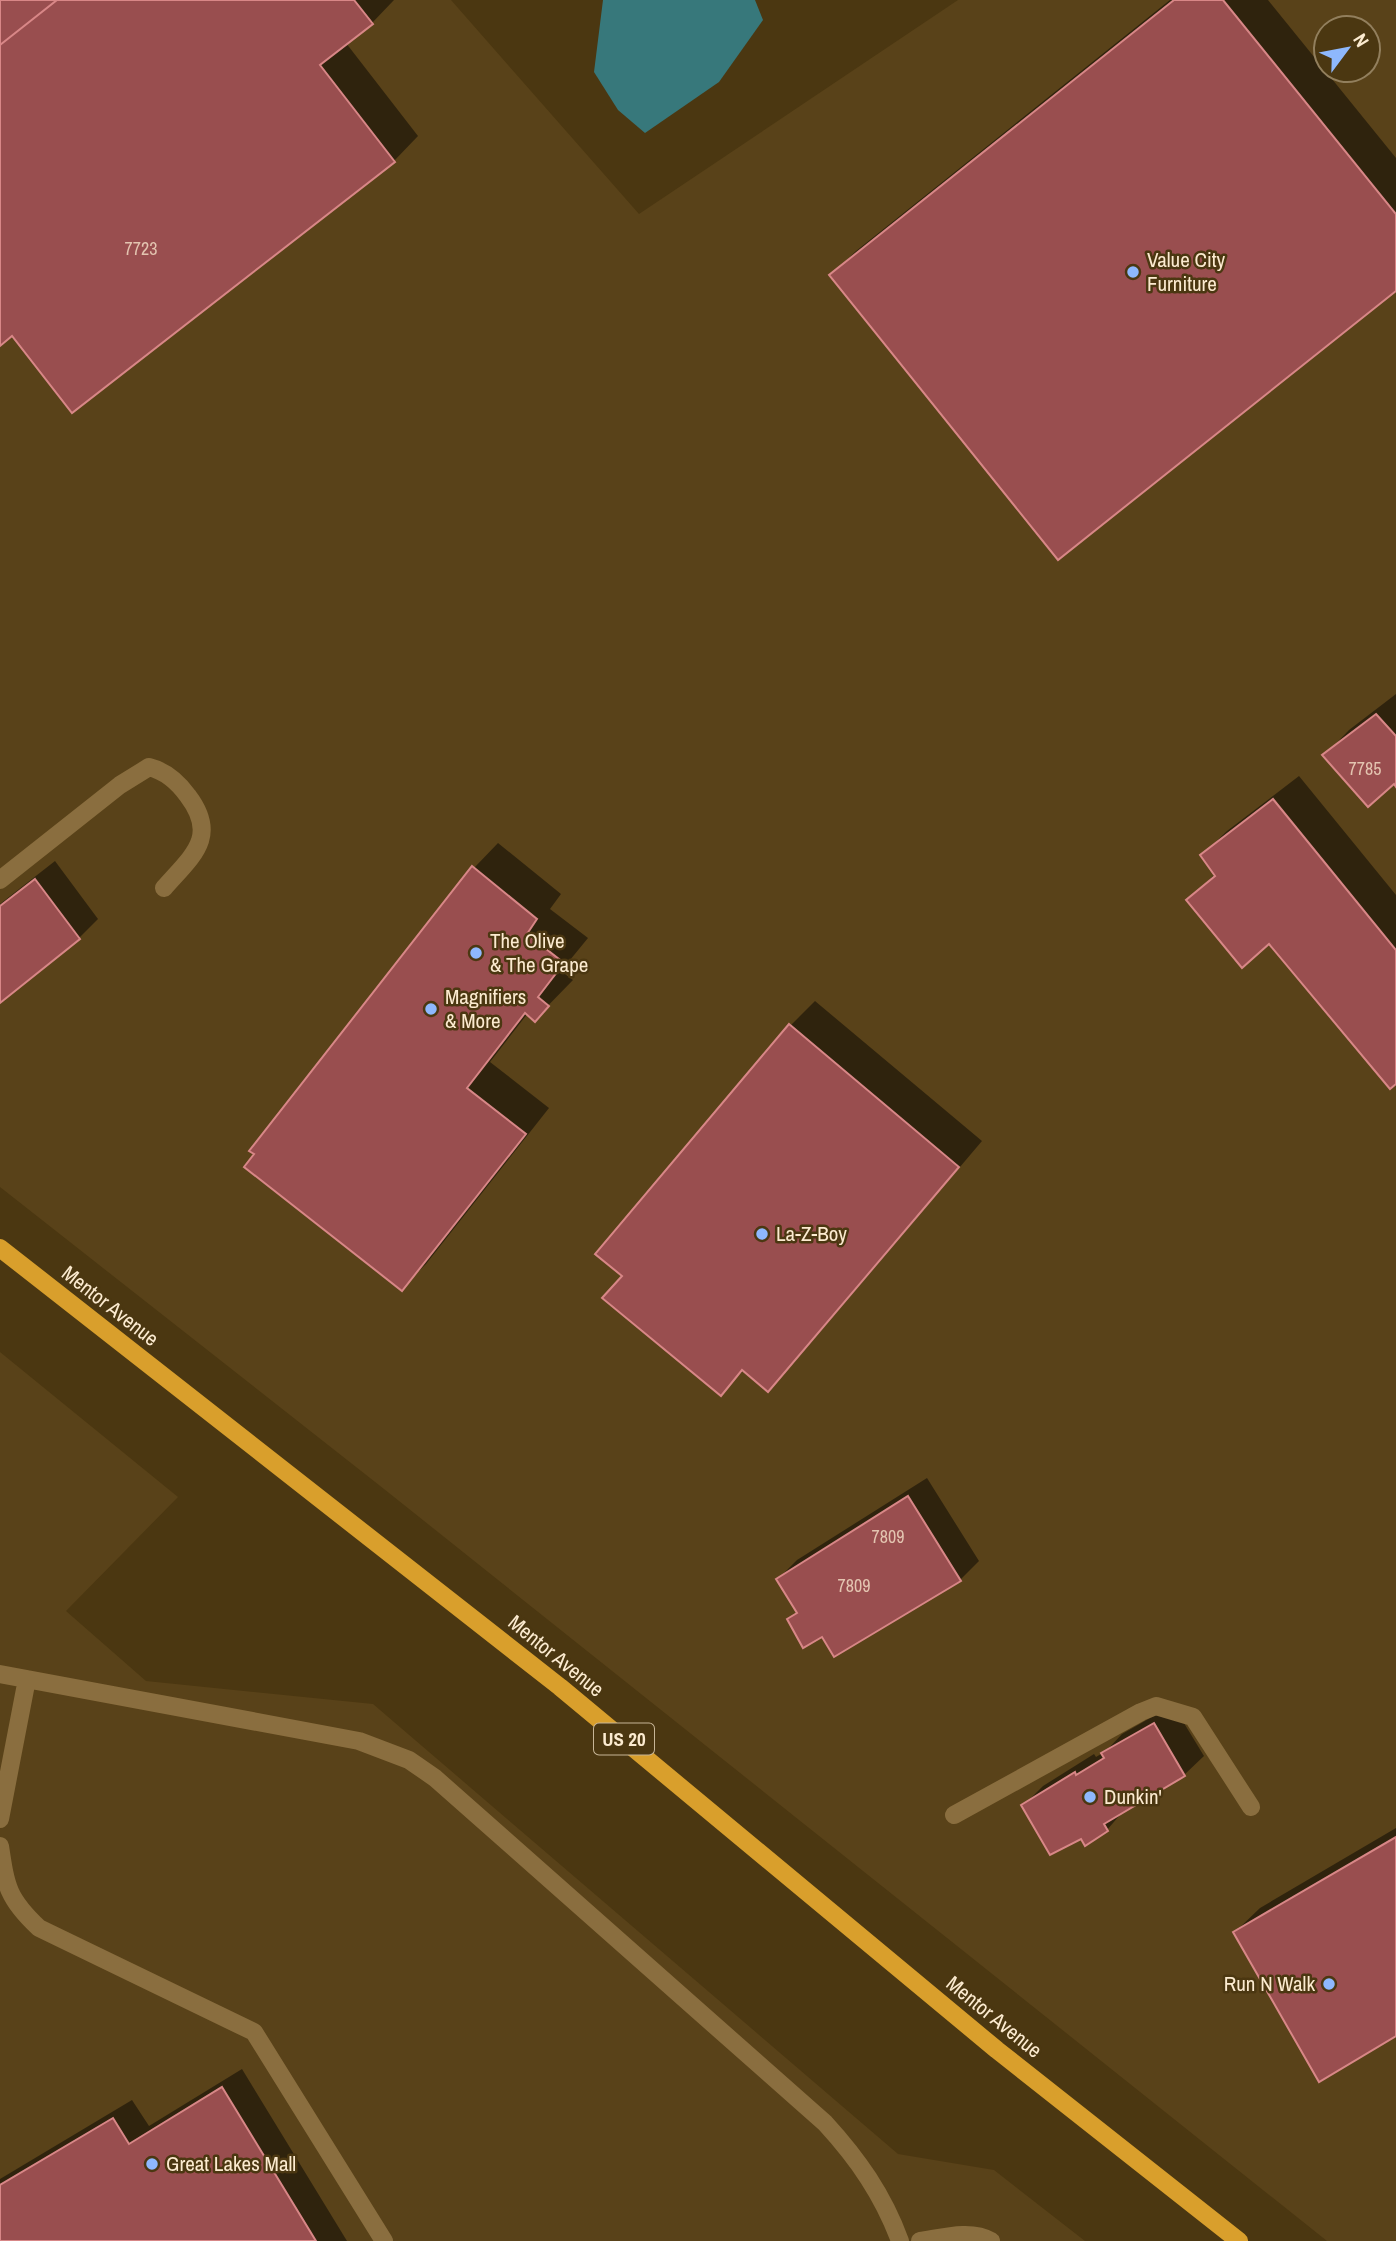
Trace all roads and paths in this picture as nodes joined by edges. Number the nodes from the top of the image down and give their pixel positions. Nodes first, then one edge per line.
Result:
1 (0, 880) edge
2 (164, 888) dead end
3 (0, 1248) edge
4 (0, 1674) edge
5 (27, 1679) junction
6 (1251, 1808) dead end
7 (954, 1815) dead end
8 (0, 1819) edge
9 (0, 1846) edge
10 (384, 2241) edge
11 (900, 2241) edge
12 (920, 2241) edge
13 (991, 2241) edge
14 (1239, 2241) edge

1 - 2 lane
3 - 14 main road, Mentor Avenue / US 20
4 - 5 lane
5 - 8 lane
5 - 11 lane
6 - 7 lane
9 - 10 lane
12 - 13 lane

